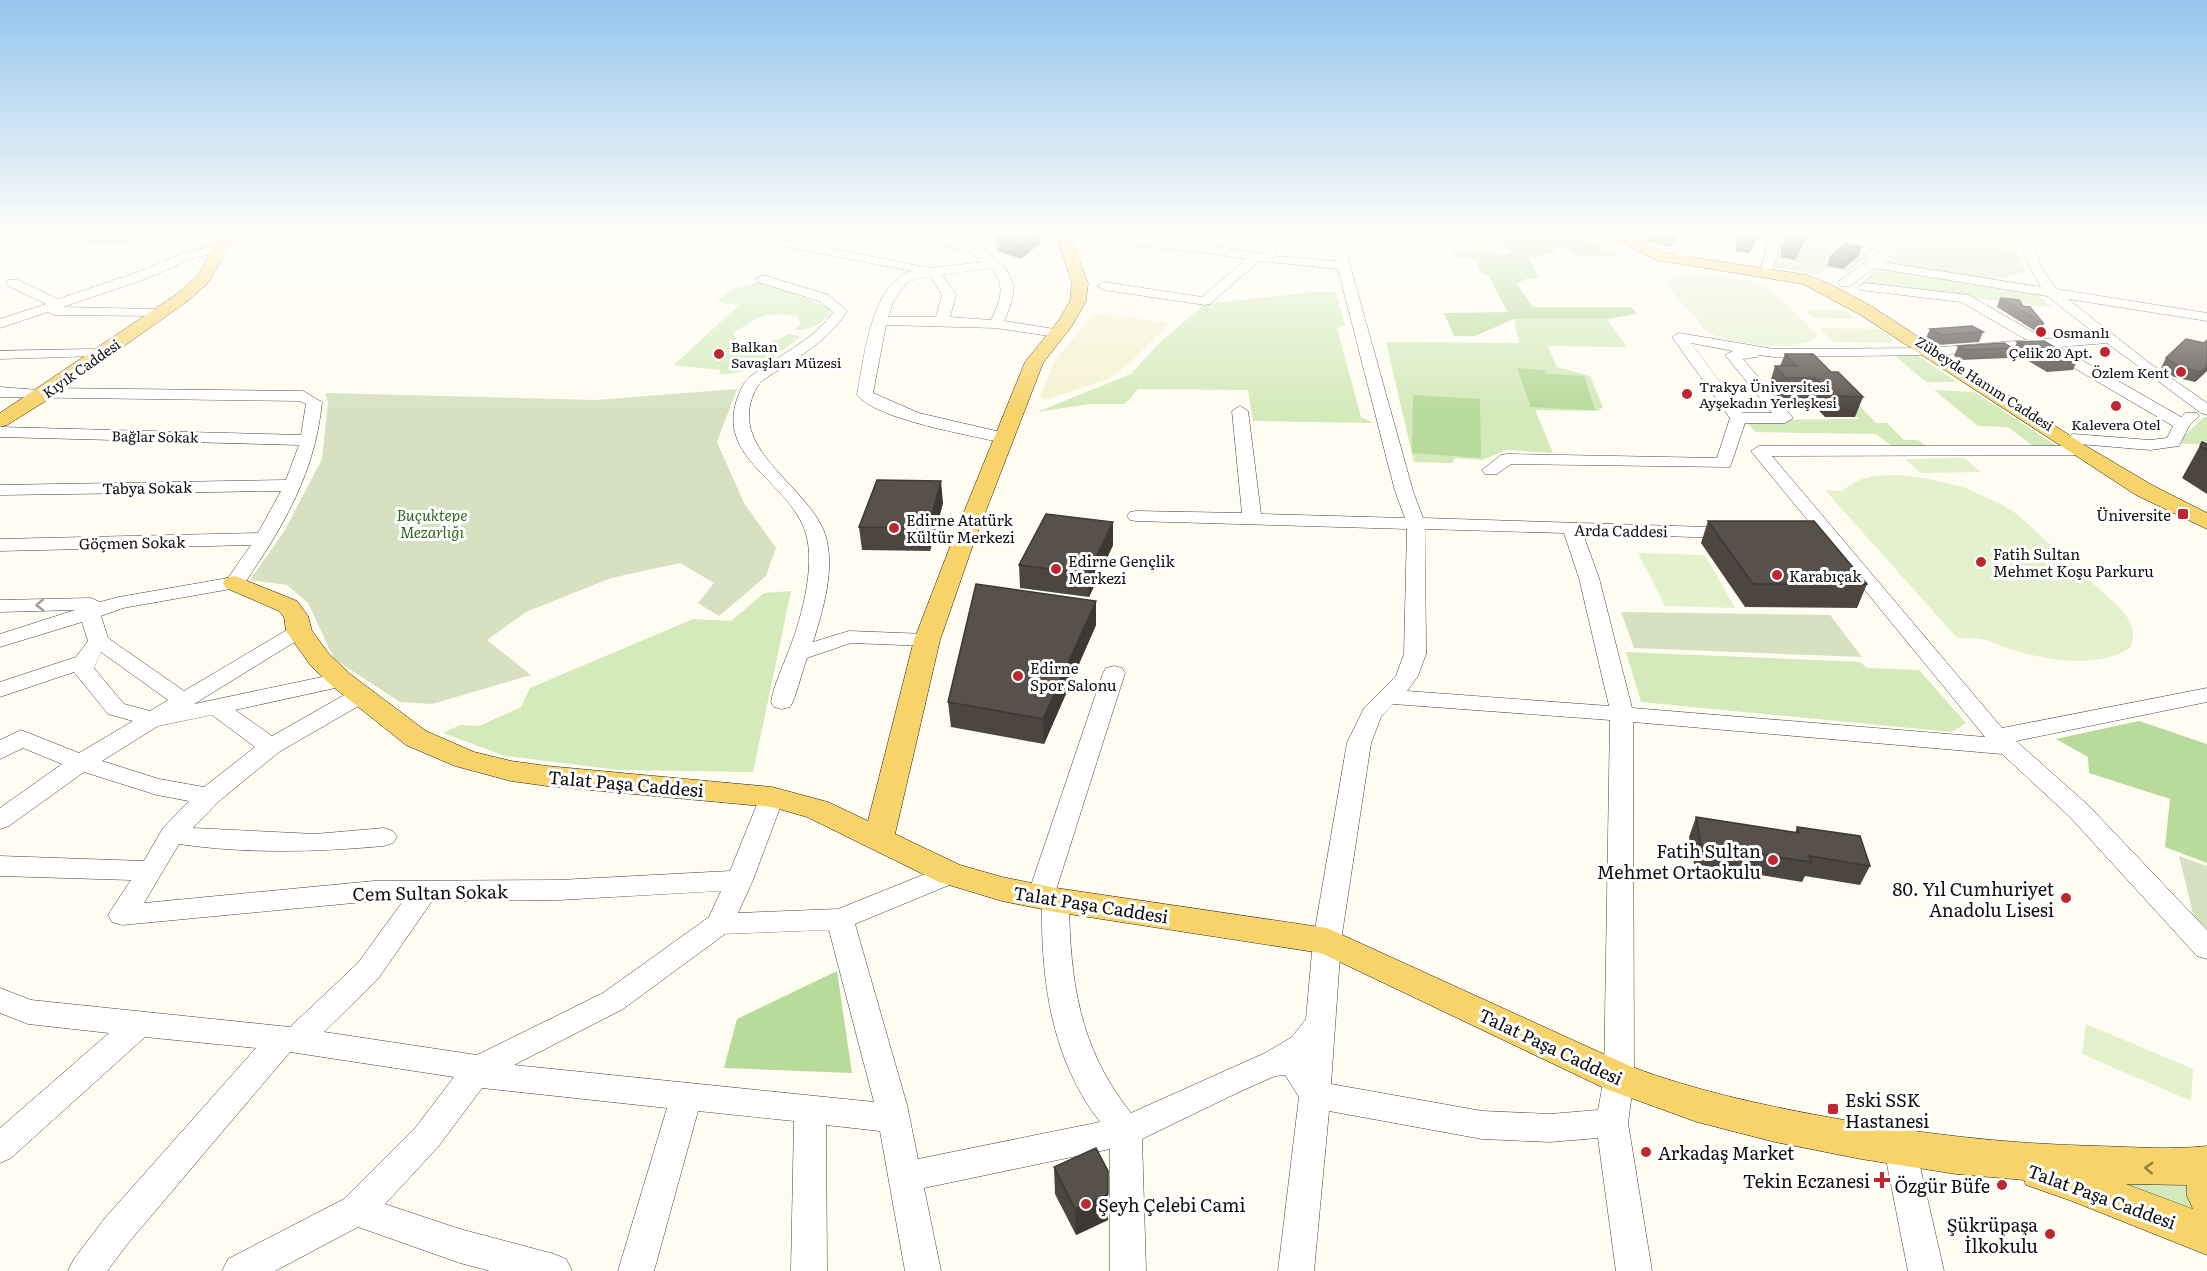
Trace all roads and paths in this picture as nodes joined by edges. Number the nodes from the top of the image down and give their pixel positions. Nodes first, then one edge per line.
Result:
1 (28, 292) edge
2 (93, 292) edge
3 (182, 292) edge
4 (188, 292) edge
5 (806, 292) edge
6 (894, 292) edge
7 (947, 292) edge
8 (1008, 292) edge
9 (1081, 292) edge
10 (1147, 292) edge
11 (1216, 292) edge
12 (1351, 292) edge
13 (1853, 292) edge
14 (1903, 292) edge
15 (2048, 292) edge
16 (2052, 293) junction
17 (51, 307) junction
18 (2048, 310) dead end
19 (153, 313) junction
20 (2077, 314) junction
21 (2207, 317) edge
22 (879, 321) junction
23 (942, 321) junction
24 (0, 324) edge
25 (996, 324) junction
26 (1056, 333) junction
27 (2108, 339) junction
28 (2038, 343) junction
29 (1930, 351) junction
30 (92, 353) junction
31 (1774, 353) junction
32 (0, 355) edge
33 (0, 392) edge
34 (39, 393) junction
35 (2139, 400) junction
36 (2201, 404) edge
37 (1240, 411) dead end
38 (0, 414) edge
39 (1738, 418) junction
40 (0, 422) edge
41 (2182, 424) junction
42 (0, 432) edge
43 (1003, 438) junction
44 (310, 440) junction
45 (2076, 444) junction
46 (1491, 470) dead end
47 (294, 485) junction
48 (0, 490) edge
49 (2207, 514) edge
50 (1136, 516) dead end
51 (1252, 519) junction
52 (2207, 522) edge
53 (1416, 523) junction
54 (1572, 529) junction
55 (1745, 532) edge
56 (1803, 533) edge
57 (1826, 533) junction
58 (264, 539) junction
59 (0, 545) edge
60 (235, 583) junction
61 (119, 603) junction
62 (0, 606) edge
63 (89, 612) junction
64 (299, 631) junction
65 (927, 640) junction
66 (0, 641) edge
67 (99, 641) junction
68 (798, 654) junction
69 (86, 661) junction
70 (1114, 673) dead end
71 (351, 688) junction
72 (0, 690) edge
73 (2207, 694) edge
74 (1388, 697) junction
75 (184, 701) junction
76 (782, 702) dead end
77 (216, 707) junction
78 (1622, 714) junction
79 (154, 720) junction
80 (2002, 742) junction
81 (271, 747) junction
82 (0, 751) edge
83 (81, 764) junction
84 (209, 796) junction
85 (772, 797) junction
86 (0, 820) edge
87 (172, 834) junction
88 (384, 837) dead end
89 (879, 838) junction
90 (0, 866) edge
91 (151, 871) junction
92 (950, 874) junction
93 (740, 880) junction
94 (425, 890) junction
95 (1048, 899) junction
96 (840, 919) junction
97 (719, 924) junction
98 (1327, 941) junction
99 (2207, 948) edge
100 (4, 1006) edge
101 (1321, 1022) junction
102 (139, 1024) junction
103 (290, 1040) junction
104 (1274, 1063) junction
105 (477, 1071) junction
106 (1619, 1078) junction
107 (1315, 1095) junction
108 (686, 1097) junction
109 (810, 1110) junction
110 (894, 1118) junction
111 (1612, 1123) junction
112 (1126, 1131) junction
113 (0, 1148) edge
114 (1900, 1149) junction
115 (1996, 1161) junction
116 (2207, 1164) edge
117 (2207, 1173) edge
118 (905, 1177) junction
119 (2207, 1196) edge
120 (356, 1210) junction
121 (2207, 1235) edge
122 (86, 1271) edge
123 (240, 1271) edge
124 (554, 1271) edge
125 (636, 1271) edge
126 (809, 1271) edge
127 (923, 1271) edge
128 (1128, 1271) edge
129 (1296, 1271) edge
130 (1634, 1271) edge
131 (1926, 1271) edge

1 - 17 street
2 - 17 street
3 - 19 main road, Kıyık Caddesi
4 - 34 main road, Kıyık Caddesi
5 - 68 street
6 - 22 street
7 - 23 street
8 - 25 street
9 - 26 main road
10 - 11 street
12 - 53 street
13 - 29 main road, Zübeyde Hanım Caddesi
14 - 28 street
15 - 16 street
16 - 20 street
16 - 21 street
17 - 19 street
17 - 24 street
18 - 20 street
19 - 30 main road, Kıyık Caddesi
20 - 27 street
22 - 23 street
22 - 43 street
23 - 25 street
25 - 26 street
26 - 43 main road
27 - 28 street
27 - 36 street
28 - 29 street
28 - 35 street
29 - 31 street
29 - 45 main road, Zübeyde Hanım Caddesi
30 - 32 street
30 - 34 main road, Kıyık Caddesi
31 - 39 street
31 - 39 street
33 - 34 street
34 - 38 main road, Kıyık Caddesi
34 - 40 main road, Kıyık Caddesi
34 - 44 street
35 - 36 street
35 - 41 street
36 - 41 street
37 - 51 street
39 - 46 street
41 - 45 street
42 - 44 street, Bağlar Sokak
43 - 65 main road
44 - 47 street
45 - 49 main road, Zübeyde Hanım Caddesi
45 - 52 main road, Zübeyde Hanım Caddesi
45 - 57 street
47 - 48 street, Tabya Sokak
47 - 58 street
50 - 51 street, Arda Caddesi
51 - 53 street, Arda Caddesi
53 - 54 street, Arda Caddesi
53 - 74 street
54 - 55 street, Arda Caddesi
54 - 78 street
56 - 57 street
57 - 80 street
58 - 59 street, Göçmen Sokak
58 - 60 street
60 - 61 street
60 - 64 main road, Talat Paşa Caddesi
61 -> 62 street
61 - 63 street
63 - 66 street
63 - 67 street
64 - 71 main road, Talat Paşa Caddesi
64 - 75 street
65 - 68 street
65 - 89 main road
67 - 69 street
67 - 75 street
68 - 76 street
69 - 72 street
69 - 79 street
70 - 95 street
71 - 77 street
71 - 81 street
71 - 85 main road, Talat Paşa Caddesi
73 - 80 street
74 - 78 street
74 - 98 street
75 - 79 street
77 - 79 street
77 - 81 street
78 - 80 street
78 - 106 street
79 - 83 street
80 - 99 street
81 - 84 street
82 - 83 street
83 - 84 street
83 - 86 street
84 - 87 street
85 - 89 main road, Talat Paşa Caddesi
85 - 93 street
87 - 88 street
87 - 91 street
89 - 92 main road, Talat Paşa Caddesi
90 - 91 street
91 - 94 street, Cem Sultan Sokak
92 - 95 main road, Talat Paşa Caddesi
92 - 96 street
93 - 94 street, Cem Sultan Sokak
93 - 97 street
94 - 103 street
95 - 98 main road, Talat Paşa Caddesi
95 - 112 street
96 - 97 street
96 - 110 street
97 - 105 street
98 - 101 street
98 - 106 main road, Talat Paşa Caddesi
100 - 102 street
101 - 104 street
101 - 107 street
102 - 103 street
102 - 113 street
103 - 105 street
103 - 122 street
104 - 107 street
104 - 112 street
105 - 108 street
105 - 120 street
106 - 111 street
106 - 114 main road, Talat Paşa Caddesi
107 - 111 street
107 - 129 street
108 - 109 street
108 - 125 street
109 - 110 street
109 - 126 street
110 - 118 street
111 - 130 street
112 - 118 street
112 - 128 street
114 - 115 main road, Talat Paşa Caddesi
114 - 131 street
116 -> 115 main road, Talat Paşa Caddesi
115 - 121 main road, Talat Paşa Caddesi
117 - 119 main road
118 - 127 street
120 - 123 street
120 - 124 street

